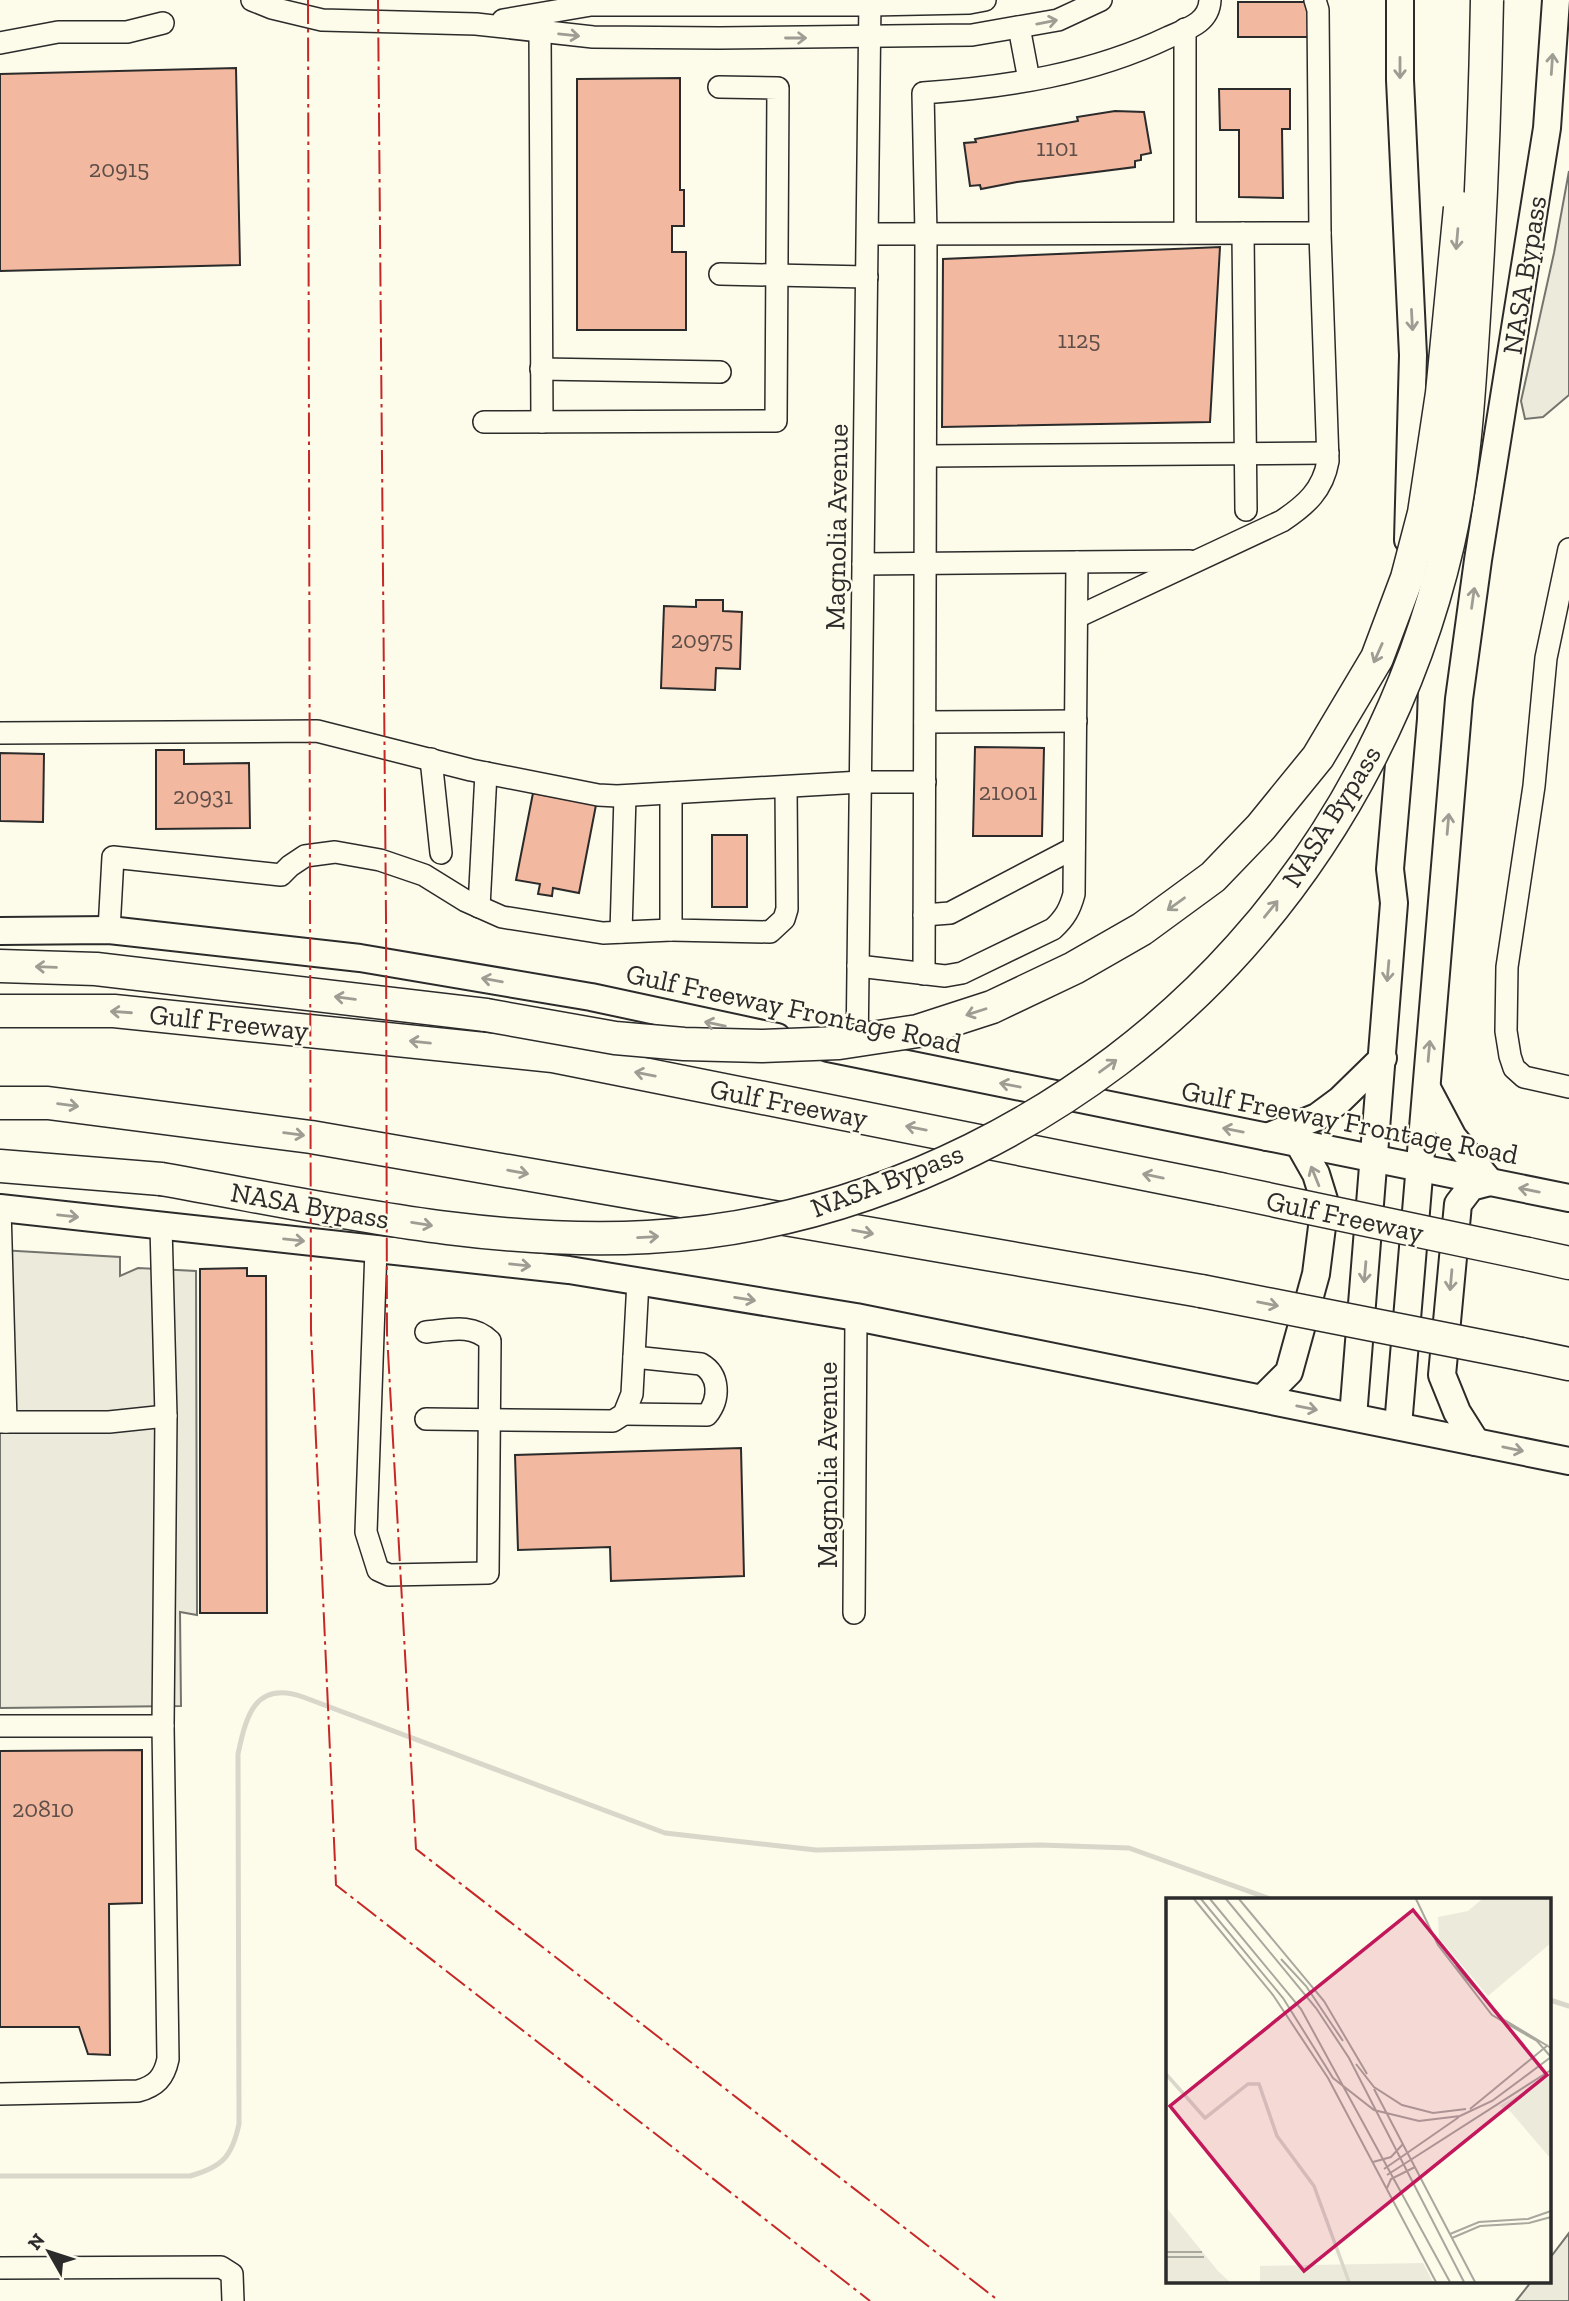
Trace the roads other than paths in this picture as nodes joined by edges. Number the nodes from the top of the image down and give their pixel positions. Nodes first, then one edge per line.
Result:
1 (253, 0) edge
2 (985, 0) edge
3 (1101, 0) edge
4 (1191, 0) edge
5 (1210, 0) edge
6 (1315, 0) edge
7 (1400, 0) edge
8 (1466, 0) edge
9 (1487, 0) edge
10 (1556, 0) edge
11 (870, 3) edge
12 (163, 23) dead end
13 (476, 24) junction
14 (1192, 26) junction
15 (1019, 27) junction
16 (540, 31) junction
17 (870, 37) junction
18 (0, 43) edge
19 (1029, 80) junction
20 (719, 87) dead end
21 (1185, 233) junction
22 (1242, 233) junction
23 (1320, 233) junction
24 (868, 234) junction
25 (926, 234) junction
26 (720, 274) dead end
27 (777, 275) junction
28 (867, 277) junction
29 (541, 369) junction
30 (720, 372) dead end
31 (484, 422) dead end
32 (542, 422) junction
33 (1245, 453) junction
34 (1328, 453) junction
35 (926, 456) junction
36 (1246, 510) dead end
37 (1569, 549) edge
38 (1199, 560) junction
39 (1077, 562) junction
40 (926, 563) junction
41 (863, 564) junction
42 (1077, 617) junction
43 (1076, 721) junction
44 (925, 722) junction
45 (0, 733) edge
46 (431, 759) junction
47 (486, 773) junction
48 (860, 782) junction
49 (925, 782) junction
50 (786, 786) junction
51 (671, 793) junction
52 (625, 796) junction
53 (1074, 848) junction
54 (441, 852) dead end
55 (480, 907) junction
56 (924, 915) junction
57 (109, 930) junction
58 (671, 930) junction
59 (0, 932) edge
60 (621, 932) junction
61 (0, 966) edge
62 (858, 966) junction
63 (924, 974) junction
64 (0, 1011) edge
65 (857, 1055) junction
66 (1383, 1058) junction
67 (1426, 1087) junction
68 (1569, 1087) edge
69 (0, 1103) edge
70 (1267, 1137) junction
71 (1299, 1143) junction
72 (1374, 1159) junction
73 (0, 1166) edge
74 (1420, 1168) junction
75 (1490, 1182) junction
76 (1569, 1198) edge
77 (0, 1208) edge
78 (161, 1226) junction
79 (376, 1249) junction
80 (1569, 1263) edge
81 (638, 1281) junction
82 (856, 1317) junction
83 (426, 1332) dead end
84 (634, 1357) junction
85 (1569, 1364) edge
86 (1262, 1399) junction
87 (624, 1414) junction
88 (166, 1416) junction
89 (1353, 1417) junction
90 (426, 1419) dead end
91 (489, 1420) junction
92 (3, 1422) edge
93 (1398, 1426) junction
94 (1476, 1442) junction
95 (1569, 1461) edge
96 (854, 1613) dead end
97 (0, 1726) edge
98 (163, 1726) junction
99 (0, 2094) edge
100 (0, 2268) edge
101 (233, 2301) edge

1 - 13 street
2 - 11 street
15 -> 3 street
4 - 14 street
5 - 14 street
6 - 23 street
7 -> 66 main road, NASA Bypass
8 -> 61 highway, NASA Bypass, bridge
73 -> 9 highway, NASA Bypass, bridge
67 -> 10 main road, NASA Bypass
11 - 13 street
11 - 17 street, Magnolia Avenue
12 - 18 street
13 - 16 street
14 - 19 street
14 - 21 street
15 - 17 street
15 - 19 street
16 -> 17 street
16 - 29 street
17 - 24 street, Magnolia Avenue
19 - 25 street
20 - 27 street
21 - 22 street
21 - 25 street
22 - 23 street
22 - 33 street
23 - 34 street
24 - 25 street
24 - 28 street, Magnolia Avenue
25 - 35 street
26 - 27 street
27 - 28 street
27 - 32 street
28 - 41 street, Magnolia Avenue
29 - 30 street
29 - 32 street
31 - 32 street
33 - 34 street
33 - 35 street
33 - 36 street
34 - 38 street
35 - 40 street
37 - 68 street
38 - 39 street
38 - 42 street
39 - 40 street
39 - 42 street
40 - 41 street
40 - 44 street
41 - 48 street, Magnolia Avenue
42 - 43 street
43 - 44 street
43 - 53 street
44 - 49 street
45 - 46 street
46 - 47 street
46 - 54 street
47 - 52 street
47 - 55 street
48 - 49 street
48 - 50 street
48 - 62 street, Magnolia Avenue
49 - 56 street
50 - 51 street
50 - 58 street
51 - 52 street
51 - 58 street
52 - 60 street
53 - 56 street
53 - 63 street
55 - 57 street
55 - 60 street
56 - 63 street
57 - 59 main road, Gulf Freeway Frontage Road
65 -> 57 main road, Gulf Freeway Frontage Road
58 - 60 street
62 - 63 street
62 - 65 street, Magnolia Avenue
80 -> 64 highway, Gulf Freeway, bridge
70 -> 65 main road, Gulf Freeway Frontage Road
66 - 70 main road
66 - 72 main road, NASA Bypass
67 - 74 main road, NASA Bypass
67 - 75 main road
69 -> 85 highway, bridge
70 - 71 main road, Gulf Freeway Frontage Road
71 - 72 main road, Gulf Freeway Frontage Road
86 -> 71 main road
72 - 74 main road, Gulf Freeway Frontage Road
72 -> 89 main road, NASA Bypass
74 - 75 main road, Gulf Freeway Frontage Road
74 - 93 main road, NASA Bypass
76 -> 75 main road, Gulf Freeway Frontage Road
75 -> 94 main road
77 -> 78 main road
77 - 92 street
78 -> 79 main road
78 - 88 street
79 -> 81 main road
79 - 91 street
81 -> 82 main road
81 - 84 street
82 - 86 main road
82 - 96 street, Magnolia Avenue
83 - 91 street
84 - 87 street
84 - 87 street
86 -> 89 main road
87 - 91 street
88 - 92 street
88 - 98 street
89 - 93 main road
90 - 91 street
93 - 94 main road
94 -> 95 main road
97 - 98 street
98 - 99 street
100 - 101 street

